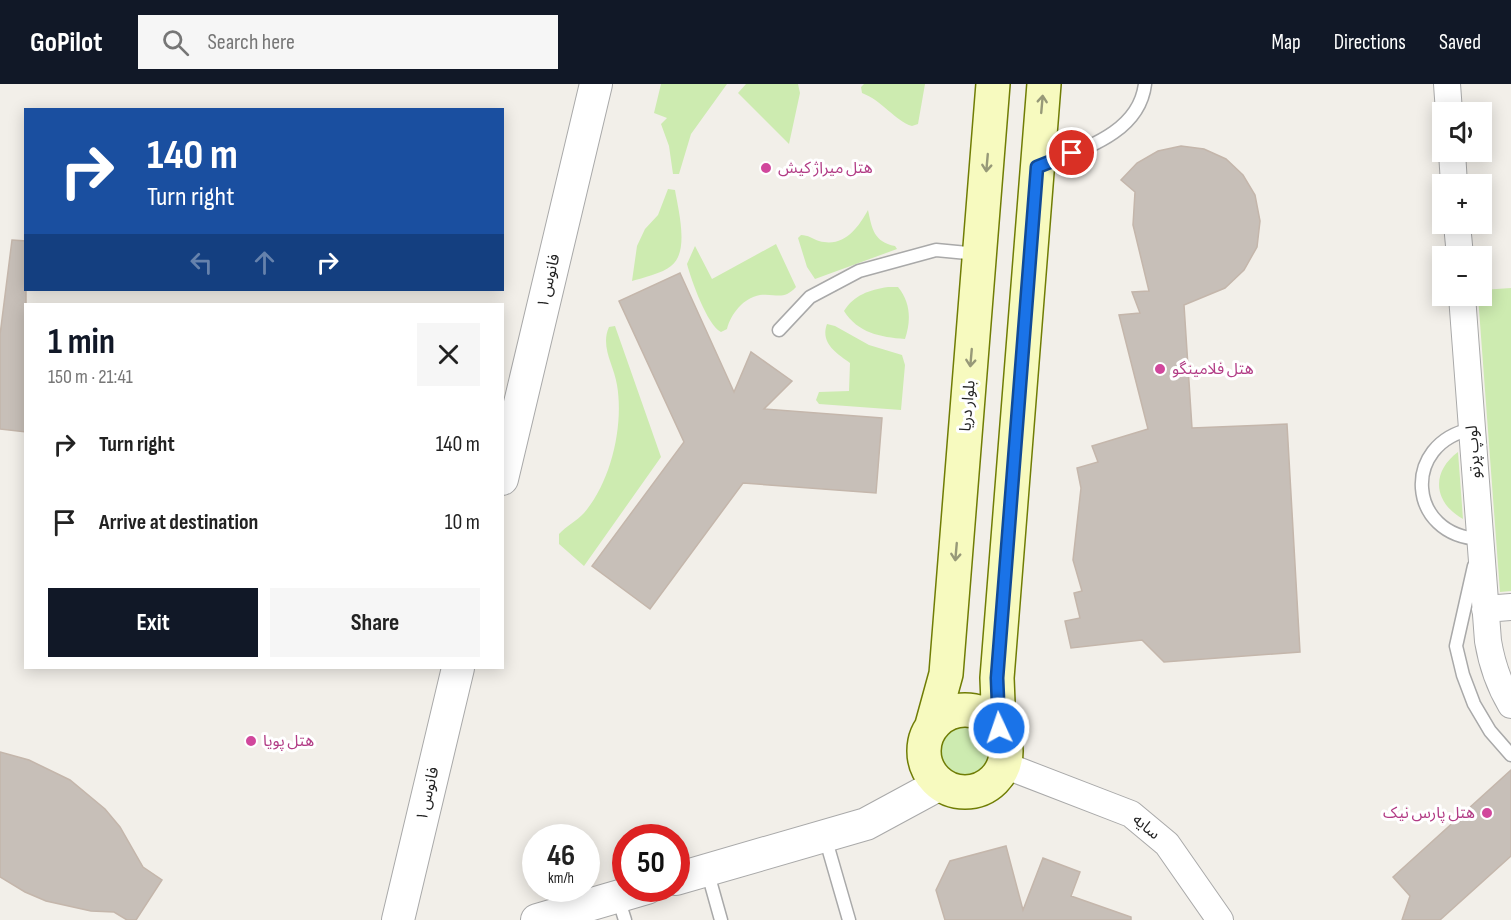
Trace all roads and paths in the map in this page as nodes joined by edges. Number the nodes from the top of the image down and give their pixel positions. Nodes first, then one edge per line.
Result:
1 (596, 84) edge
2 (993, 84) edge
3 (1044, 84) edge
4 (1145, 84) edge
5 (1447, 84) edge
6 (1448, 102) edge
7 (1037, 167) junction
8 (980, 255) junction
9 (1463, 306) edge
10 (779, 330) dead end
11 (1472, 429) junction
12 (504, 470) edge
13 (1480, 539) junction
14 (1511, 607) edge
15 (1485, 609) junction
16 (458, 669) edge
17 (1511, 705) edge
18 (932, 725) junction
19 (999, 728) junction
20 (1511, 755) edge
21 (1004, 765) junction
22 (940, 784) junction
23 (824, 836) junction
24 (707, 870) junction
25 (690, 875) edge
26 (621, 908) edge
27 (398, 920) edge
28 (537, 920) edge
29 (721, 920) edge
30 (849, 920) edge
31 (1220, 920) edge

1 - 12 street, فانوس ۱
2 -> 8 main road, بلوار دریا
7 -> 3 main road
4 - 7 lane
5 - 6 street
7 - 19 main road
8 - 10 lane
8 -> 18 main road, بلوار دریا
9 - 11 street, لوپ پرتو
11 - 13 street, لوپ پرتو
11 - 13 lane
13 - 15 street, لوپ پرتو
13 - 20 lane
14 - 15 street
15 - 17 street, لوپ پرتو
16 - 27 street, فانوس ۱
18 - 19 main road
18 - 22 main road
19 - 21 main road
21 - 22 main road
21 - 31 street, سایه
22 - 23 street
23 - 24 street
23 - 30 lane
24 - 25 street
24 - 29 lane
26 - 28 street

